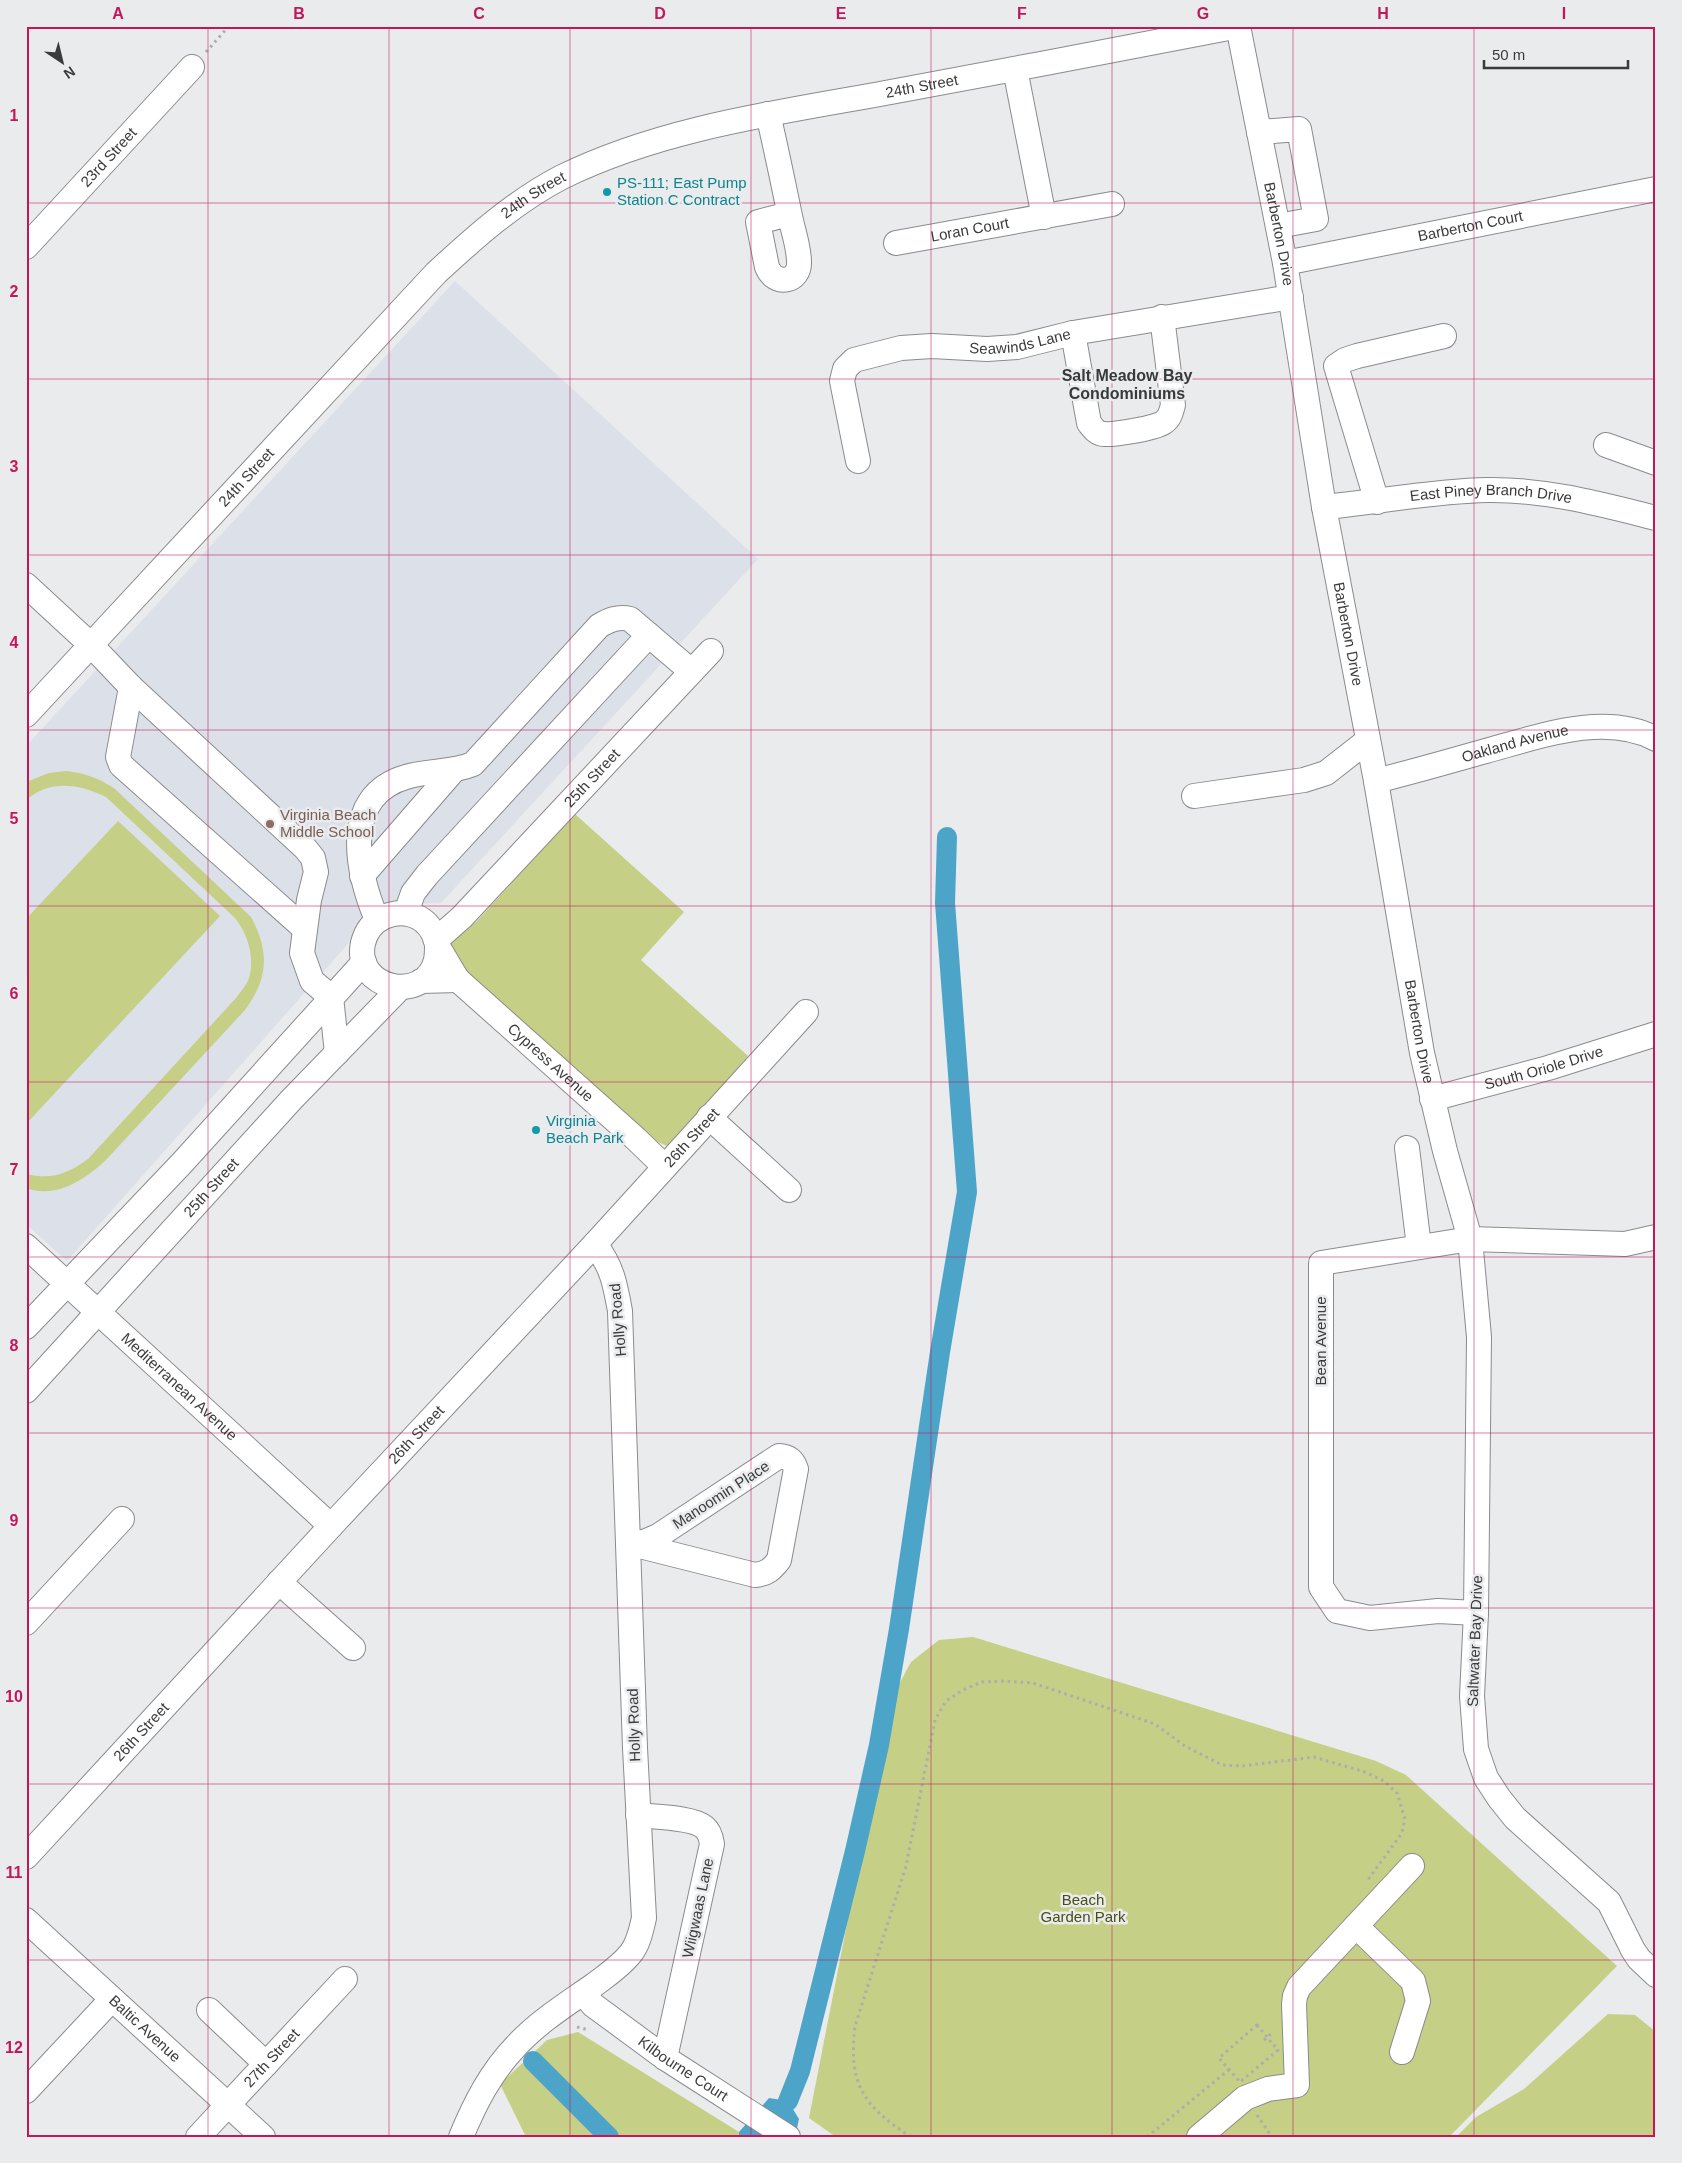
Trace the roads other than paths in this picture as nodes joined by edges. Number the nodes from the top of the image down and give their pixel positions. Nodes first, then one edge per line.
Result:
1 (1238, 26) edge
2 (192, 67) road end
3 (1015, 69) junction
4 (768, 114) junction
5 (1259, 132) junction
6 (1656, 189) edge
7 (1112, 204) dead end
8 (789, 214) dead end
9 (1044, 216) junction
10 (1278, 226) junction
11 (896, 243) dead end
12 (26, 247) edge
13 (1285, 263) junction
14 (1291, 297) junction
15 (1162, 317) junction
16 (1073, 333) junction
17 (1444, 336) dead end
18 (1606, 445) dead end
19 (858, 461) dead end
20 (1656, 463) edge
21 (1377, 502) junction
22 (1324, 508) junction
23 (1656, 518) edge
24 (26, 585) edge
25 (649, 635) junction
26 (91, 645) junction
27 (710, 651) dead end
28 (691, 671) junction
29 (131, 687) junction
30 (26, 716) edge
31 (1656, 739) edge
32 (1367, 742) junction
33 (454, 770) junction
34 (1376, 781) junction
35 (1194, 796) dead end
36 (362, 876) junction
37 (473, 905) junction
38 (412, 915) junction
39 (377, 920) junction
40 (305, 929) junction
41 (436, 942) junction
42 (364, 962) junction
43 (458, 980) junction
44 (411, 984) junction
45 (331, 997) junction
46 (806, 1012) dead end
47 (1656, 1034) edge
48 (337, 1053) junction
49 (1432, 1099) junction
50 (709, 1117) junction
51 (1407, 1148) dead end
52 (664, 1166) junction
53 (790, 1190) dead end
54 (1656, 1237) edge
55 (1470, 1239) junction
56 (595, 1244) junction
57 (26, 1246) edge
58 (1419, 1247) junction
59 (67, 1283) junction
60 (98, 1312) junction
61 (26, 1327) edge
62 (26, 1391) edge
63 (122, 1519) dead end
64 (331, 1526) junction
65 (628, 1543) junction
66 (279, 1582) junction
67 (1476, 1613) junction
68 (26, 1623) edge
69 (353, 1648) dead end
70 (638, 1815) junction
71 (26, 1857) edge
72 (1412, 1866) dead end
73 (26, 1920) edge
74 (1356, 1926) junction
75 (1656, 1975) edge
76 (345, 1979) dead end
77 (583, 1993) junction
78 (112, 1999) junction
79 (209, 2010) dead end
80 (1402, 2052) dead end
81 (665, 2058) junction
82 (266, 2064) junction
83 (26, 2091) edge
84 (228, 2105) junction
85 (198, 2137) edge
86 (263, 2137) edge
87 (462, 2137) edge
88 (788, 2137) edge
89 (1199, 2137) edge

1 - 3 street, 24th Street
1 - 5 street, Barberton Drive
2 - 12 street, 23rd Street
3 - 4 street, 24th Street
3 - 9 street
4 - 8 street
4 - 26 street, 24th Street
5 - 10 street, Barberton Drive
5 - 10 street
6 - 13 street, Barberton Court
7 - 9 street, Loran Court
9 - 11 street, Loran Court
10 - 13 street, Barberton Drive
13 - 14 street, Barberton Drive
14 - 15 street, Seawinds Lane
14 - 22 street, Barberton Drive
15 - 16 street, Seawinds Lane
15 - 16 street
16 - 19 street, Seawinds Lane
17 - 21 street
18 - 20 street
21 - 22 street, East Piney Branch Drive
21 - 23 street, East Piney Branch Drive
22 - 32 street, Barberton Drive
24 - 26 street
25 - 28 street
25 - 33 street
25 - 38 street
26 - 29 street
26 - 30 street, 24th Street
27 - 28 street, 25th Street
28 - 37 street, 25th Street
29 - 40 street
29 - 40 street
31 - 34 street, Oakland Avenue
32 - 34 street, Barberton Drive
32 - 35 street
33 - 36 street
33 - 36 street
34 - 49 street, Barberton Drive
36 - 39 street
37 - 38 street, 25th Street
37 - 41 street, 25th Street
38 - 39 street, 25th Street
38 - 41 street
39 - 42 street
40 - 45 street
41 - 43 street, Cypress Avenue
41 - 44 street, 25th Street
42 - 44 street
42 - 45 street
43 - 44 street
43 - 52 street, Cypress Avenue
44 - 48 street, 25th Street
45 - 48 street
45 - 59 street
46 - 50 street, 26th Street
47 - 49 street, South Oriole Drive
48 - 60 street, 25th Street
49 - 55 street, Barberton Drive
50 - 52 street, 26th Street
50 - 53 street
51 - 58 street
52 - 56 street, 26th Street
54 - 55 street, Bean Avenue
55 - 58 street, Bean Avenue
55 - 67 street, Saltwater Bay Drive
56 - 64 street, 26th Street
56 - 65 street, Holly Road
57 - 59 street, Mediterranean Avenue
58 - 67 street, Bean Avenue
59 - 60 street, Mediterranean Avenue
59 - 61 street
60 - 62 street, 25th Street
60 - 64 street, Mediterranean Avenue
63 - 68 street
64 - 66 street, 26th Street
65 - 65 street, Manoomin Place
65 - 70 street, Holly Road
66 - 69 street
66 - 71 street, 26th Street
67 - 75 street, Saltwater Bay Drive
70 - 77 street, Holly Road
70 - 81 street, Wiigwaas Lane
72 - 74 street
73 - 78 street, Baltic Avenue
74 - 80 street
74 - 89 street
76 - 82 street, 27th Street
77 - 81 street, Kilbourne Court
77 - 87 street, Holly Road
78 - 83 street
78 - 84 street, Baltic Avenue
79 - 82 street
81 - 88 street, Kilbourne Court
82 - 84 street, 27th Street
84 - 85 street, 27th Street
84 - 86 street, Baltic Avenue

